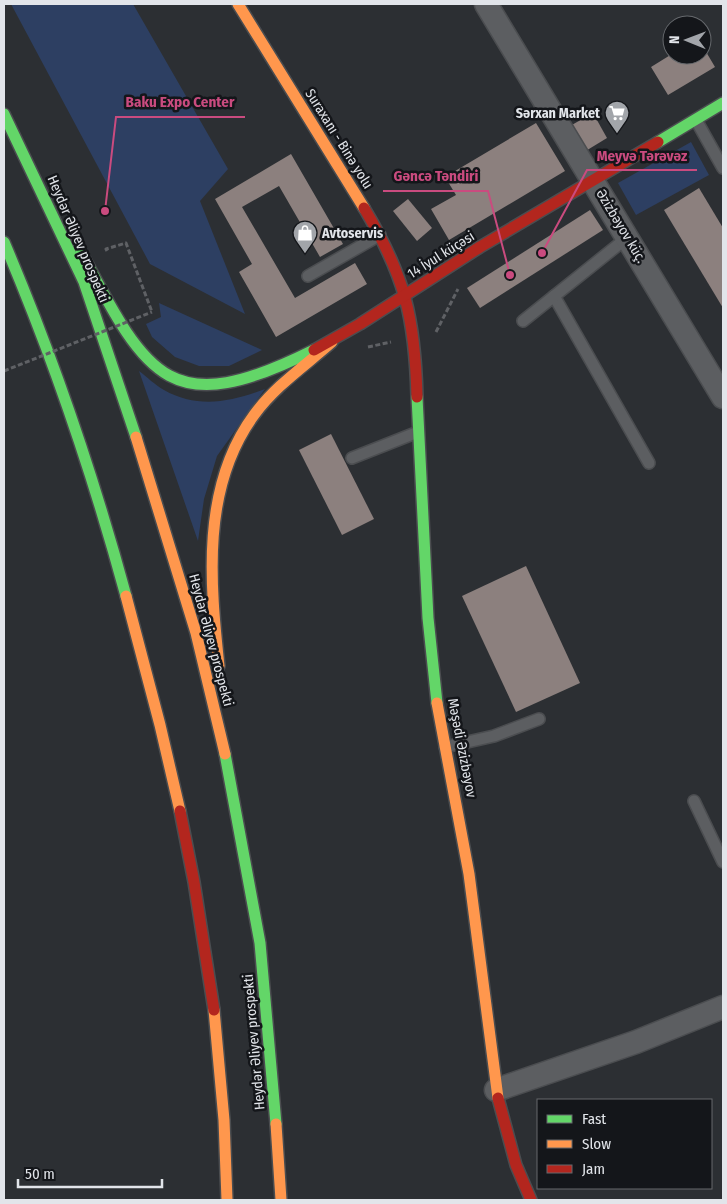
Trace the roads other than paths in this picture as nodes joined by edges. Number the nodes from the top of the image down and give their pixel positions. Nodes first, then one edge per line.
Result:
1 (238, 4) edge
2 (486, 4) edge
3 (723, 103) edge
4 (4, 114) edge
5 (696, 120) junction
6 (25, 155) junction
7 (722, 161) edge
8 (592, 179) junction
9 (380, 235) junction
10 (628, 238) junction
11 (4, 242) edge
12 (308, 276) dead end
13 (406, 294) junction
14 (554, 296) junction
15 (523, 321) dead end
16 (332, 342) junction
17 (723, 398) edge
18 (418, 432) junction
19 (352, 458) dead end
20 (649, 463) dead end
21 (539, 719) dead end
22 (445, 747) junction
23 (232, 784) junction
24 (694, 801) dead end
25 (723, 862) edge
26 (723, 1007) edge
27 (496, 1090) junction
28 (227, 1200) edge
29 (281, 1200) edge
30 (531, 1200) edge

1 - 9 main road, Suraxanı - Binə yolu
2 - 8 street, Əzizbəyov küç.
3 - 5 main road, 14 İyul küçəsi
4 - 6 main road, Heydər Əliyev prospekti
5 - 7 lane
5 - 8 main road, 14 İyul küçəsi
6 - 16 main road
6 - 23 main road, Heydər Əliyev prospekti
8 - 10 street, Əzizbəyov küç.
8 - 13 main road, 14 İyul küçəsi
9 - 12 lane
9 - 13 main road, Suraxanı - Binə yolu
10 - 14 lane
10 - 17 street, Əzizbəyov küç.
11 - 28 main road
13 - 16 main road, 14 İyul küçəsi
13 - 18 main road, Məşədi Əzizbəyov
14 - 15 lane
14 - 20 lane
16 - 23 main road
18 - 19 lane
18 - 22 main road, Məşədi Əzizbəyov
21 - 22 lane
22 - 27 main road, Məşədi Əzizbəyov
23 - 29 main road, Heydər Əliyev prospekti
24 - 25 lane
26 - 27 street
27 - 30 main road, Məşədi Əzizbəyov

